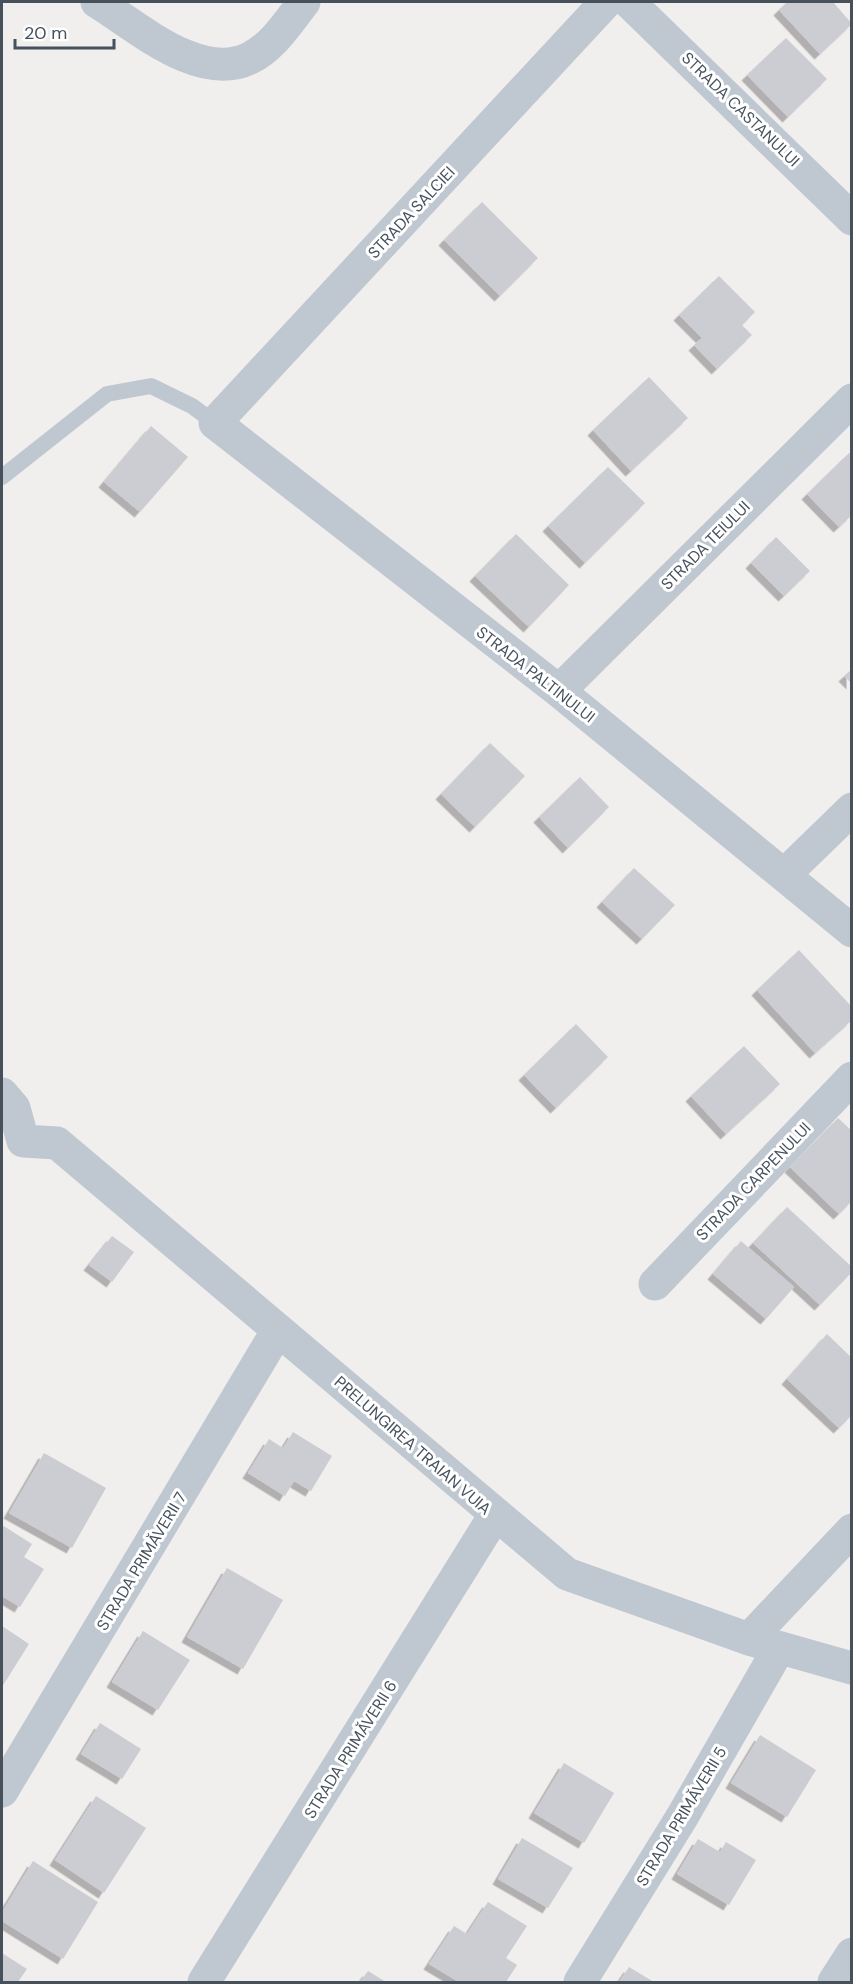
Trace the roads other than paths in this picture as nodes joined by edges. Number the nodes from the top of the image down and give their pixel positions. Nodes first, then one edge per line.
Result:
1 (97, 2) edge
2 (304, 2) edge
3 (606, 2) edge
4 (628, 2) edge
5 (852, 219) edge
6 (852, 400) edge
7 (215, 423) junction
8 (5, 469) edge
9 (559, 691) junction
10 (852, 809) edge
11 (784, 875) junction
12 (852, 931) edge
13 (848, 1088) edge
14 (2, 1094) edge
15 (12, 1147) edge
16 (655, 1284) dead end
17 (278, 1330) junction
18 (316, 1362) junction
19 (253, 1375) junction
20 (495, 1515) junction
21 (852, 1530) edge
22 (764, 1643) junction
23 (852, 1668) edge
24 (2, 1791) edge
25 (204, 1983) edge
26 (580, 1983) edge

1 - 2 street
3 - 7 street, STRADA SALCIEI
4 - 5 street, STRADA CASTANULUI
6 - 9 street, STRADA TEIULUI
7 - 8 lane
7 - 9 street, STRADA PALTINULUI
9 - 11 street, STRADA PALTINULUI
10 - 11 street
11 - 12 street, STRADA PALTINULUI
13 - 16 street, STRADA CARPENULUI
14 - 15 street
15 - 17 street, PRELUNGIREA TRAIAN VUIA
17 - 18 street, PRELUNGIREA TRAIAN VUIA
17 - 19 street, STRADA PRIMĂVERII 7
18 - 19 street
18 - 20 street, PRELUNGIREA TRAIAN VUIA
19 - 24 street, STRADA PRIMĂVERII 7
20 - 22 street, PRELUNGIREA TRAIAN VUIA
20 - 25 street, STRADA PRIMĂVERII 6
21 - 22 street, STRADA PRIMĂVERII 5
22 - 23 street, PRELUNGIREA TRAIAN VUIA
22 - 26 street, STRADA PRIMĂVERII 5

